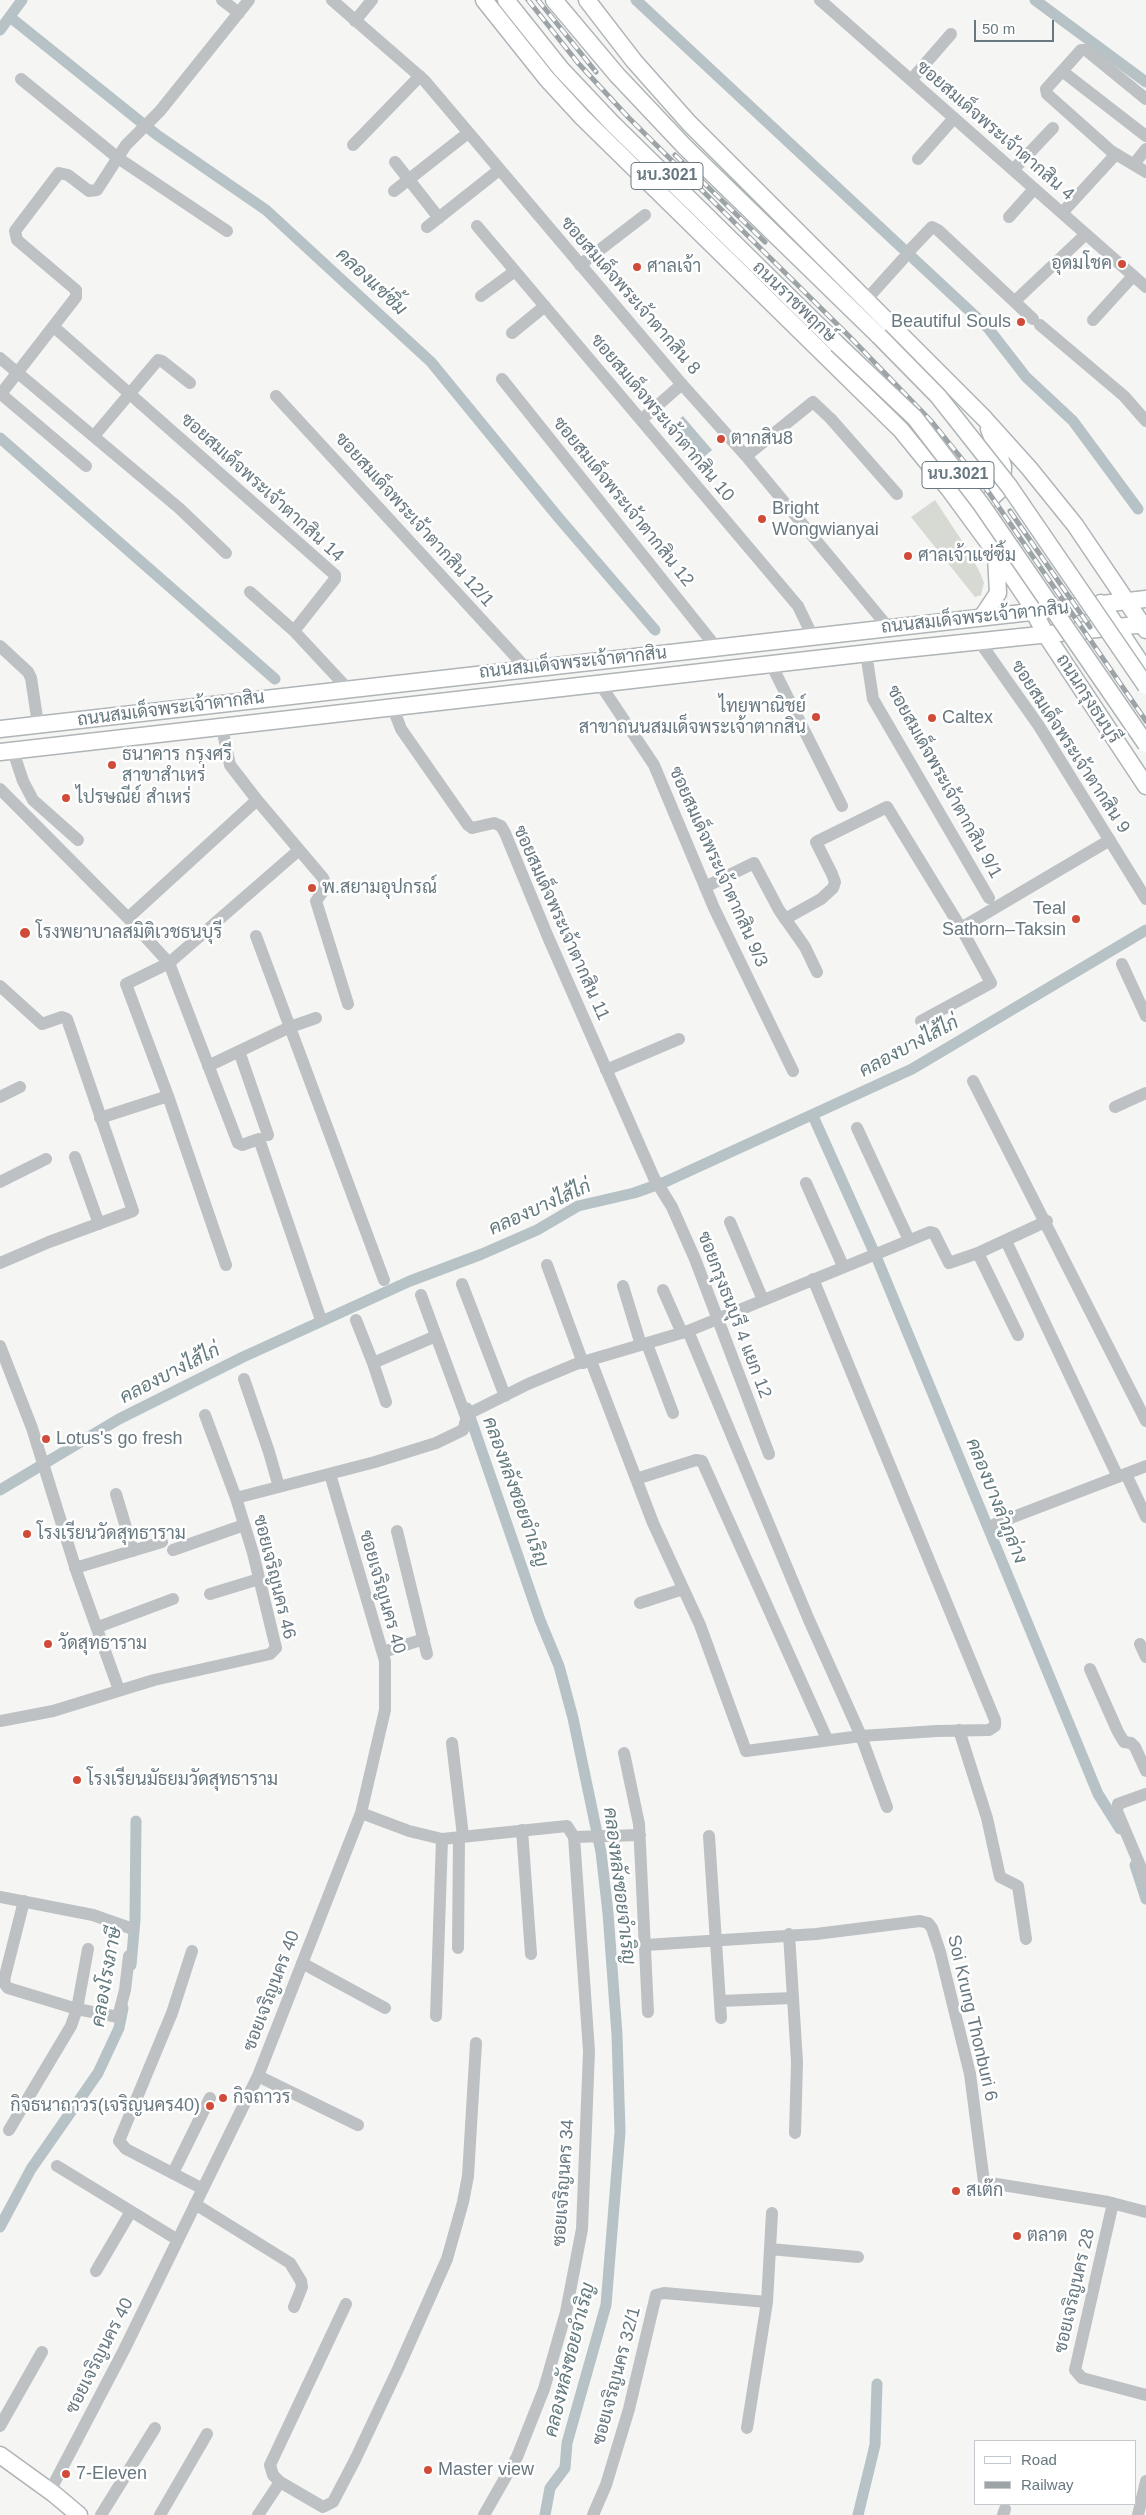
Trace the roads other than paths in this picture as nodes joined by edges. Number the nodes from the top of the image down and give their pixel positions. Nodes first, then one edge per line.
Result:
1 (222, 0) edge
2 (249, 0) edge
3 (332, 0) edge
4 (372, 0) edge
5 (484, 0) edge
6 (492, 0) edge
7 (506, 0) edge
8 (554, 0) edge
9 (576, 0) edge
10 (587, 0) edge
11 (820, 0) edge
12 (239, 13) junction
13 (355, 21) junction
14 (951, 34) dead end
15 (519, 44) junction
16 (634, 61) junction
17 (1062, 71) junction
18 (420, 76) junction
19 (21, 79) dead end
20 (911, 80) junction
21 (1146, 100) edge
22 (954, 118) junction
23 (1053, 128) dead end
24 (468, 133) junction
25 (1146, 136) edge
26 (353, 145) dead end
27 (1146, 149) edge
28 (1116, 154) junction
29 (118, 158) junction
30 (918, 158) dead end
31 (395, 162) dead end
32 (1134, 164) junction
33 (499, 170) junction
34 (1013, 170) junction
35 (1146, 172) edge
36 (408, 179) junction
37 (1034, 189) junction
38 (394, 191) dead end
39 (1062, 213) junction
40 (645, 215) dead end
41 (1009, 216) dead end
42 (439, 218) junction
43 (477, 226) dead end
44 (427, 227) dead end
45 (227, 231) dead end
46 (1086, 234) junction
47 (580, 265) junction
48 (515, 271) junction
49 (1133, 276) junction
50 (1146, 287) edge
51 (481, 296) dead end
52 (866, 300) junction
53 (1015, 301) junction
54 (545, 306) junction
55 (1094, 320) dead end
56 (54, 326) junction
57 (512, 334) dead end
58 (0, 358) edge
59 (19, 372) junction
60 (502, 379) dead end
61 (190, 383) dead end
62 (682, 384) junction
63 (0, 394) edge
64 (130, 394) junction
65 (276, 396) dead end
66 (984, 418) junction
67 (641, 420) junction
68 (1146, 421) edge
69 (94, 436) junction
70 (746, 456) junction
71 (86, 466) dead end
72 (949, 489) junction
73 (897, 494) dead end
74 (226, 552) dead end
75 (996, 553) junction
76 (250, 592) dead end
77 (1146, 598) edge
78 (1127, 600) junction
79 (1099, 609) junction
80 (1033, 611) junction
81 (982, 617) junction
82 (1062, 620) joint
83 (1145, 626) edge
84 (888, 627) junction
85 (1117, 628) junction
86 (294, 631) junction
87 (1046, 635) junction
88 (813, 636) junction
89 (979, 641) junction
90 (0, 646) edge
91 (716, 647) junction
92 (866, 653) junction
93 (771, 664) junction
94 (526, 668) junction
95 (1146, 671) edge
96 (600, 684) junction
97 (1146, 686) edge
98 (348, 689) junction
99 (393, 708) junction
100 (38, 724) junction
101 (1, 728) edge
102 (222, 728) junction
103 (1146, 744) edge
104 (7, 752) edge
105 (1146, 786) edge
106 (0, 789) edge
107 (257, 800) junction
108 (842, 806) dead end
109 (78, 840) dead end
110 (1110, 840) junction
111 (299, 850) junction
112 (705, 887) junction
113 (989, 898) dead end
114 (1146, 899) edge
115 (128, 918) junction
116 (785, 919) junction
117 (961, 928) junction
118 (256, 936) dead end
119 (169, 963) junction
120 (1122, 964) dead end
121 (817, 972) dead end
122 (0, 986) edge
123 (348, 1004) dead end
124 (1145, 1012) edge
125 (316, 1018) dead end
126 (921, 1021) dead end
127 (290, 1027) junction
128 (680, 1039) dead end
129 (239, 1051) junction
130 (208, 1066) junction
131 (606, 1070) junction
132 (793, 1071) dead end
133 (974, 1081) dead end
134 (20, 1087) dead end
135 (1146, 1093) edge
136 (168, 1096) junction
137 (0, 1097) edge
138 (1115, 1107) dead end
139 (100, 1118) junction
140 (857, 1128) dead end
141 (268, 1135) dead end
142 (75, 1157) dead end
143 (46, 1159) dead end
144 (0, 1182) edge
145 (806, 1183) dead end
146 (662, 1190) joint
147 (730, 1222) dead end
148 (1047, 1222) junction
149 (99, 1224) junction
150 (909, 1240) junction
151 (1006, 1241) junction
152 (978, 1253) junction
153 (0, 1263) edge
154 (226, 1265) dead end
155 (547, 1265) dead end
156 (843, 1266) junction
157 (813, 1279) junction
158 (384, 1280) dead end
159 (462, 1284) dead end
160 (623, 1286) dead end
161 (663, 1290) dead end
162 (421, 1295) dead end
163 (763, 1300) junction
164 (320, 1317) dead end
165 (718, 1318) junction
166 (356, 1320) dead end
167 (685, 1332) junction
168 (1018, 1335) dead end
169 (436, 1336) junction
170 (644, 1344) junction
171 (0, 1346) edge
172 (587, 1362) junction
173 (373, 1363) junction
174 (5, 1373) edge
175 (244, 1379) dead end
176 (505, 1396) junction
177 (386, 1402) dead end
178 (673, 1413) dead end
179 (470, 1414) junction
180 (205, 1415) dead end
181 (1146, 1421) edge
182 (768, 1454) dead end
183 (1146, 1466) edge
184 (330, 1474) junction
185 (1122, 1476) junction
186 (636, 1479) junction
187 (278, 1488) junction
188 (116, 1494) dead end
189 (236, 1498) junction
190 (1146, 1517) edge
191 (994, 1524) dead end
192 (244, 1525) junction
193 (397, 1531) dead end
194 (162, 1542) dead end
195 (173, 1550) dead end
196 (133, 1551) junction
197 (75, 1568) junction
198 (259, 1579) junction
199 (683, 1589) junction
200 (210, 1594) dead end
201 (174, 1600) dead end
202 (640, 1603) dead end
203 (98, 1627) junction
204 (424, 1639) junction
205 (1140, 1644) dead end
206 (383, 1652) junction
207 (427, 1654) dead end
208 (1146, 1657) edge
209 (1090, 1669) dead end
210 (119, 1690) junction
211 (0, 1721) edge
212 (959, 1730) junction
213 (861, 1736) junction
214 (827, 1739) junction
215 (452, 1742) dead end
216 (624, 1753) dead end
217 (1146, 1772) edge
218 (1146, 1794) edge
219 (887, 1806) dead end
220 (361, 1813) junction
221 (522, 1830) junction
222 (640, 1835) junction
223 (708, 1836) dead end
224 (461, 1837) junction
225 (574, 1837) junction
226 (442, 1839) junction
227 (1146, 1880) edge
228 (0, 1898) edge
229 (24, 1901) junction
230 (130, 1928) dead end
231 (789, 1934) junction
232 (1026, 1939) dead end
233 (716, 1940) junction
234 (646, 1945) junction
235 (458, 1948) dead end
236 (88, 1949) dead end
237 (192, 1951) dead end
238 (531, 1954) dead end
239 (129, 1956) dead end
240 (302, 1962) junction
241 (792, 1998) junction
242 (721, 2001) junction
243 (384, 2008) dead end
244 (78, 2009) junction
245 (648, 2012) dead end
246 (436, 2016) dead end
247 (721, 2018) dead end
248 (476, 2043) dead end
249 (258, 2076) junction
250 (210, 2098) dead end
251 (358, 2125) dead end
252 (10, 2130) dead end
253 (795, 2134) dead end
254 (57, 2166) dead end
255 (173, 2173) junction
256 (203, 2189) junction
257 (1113, 2203) junction
258 (196, 2204) junction
259 (1146, 2212) edge
260 (130, 2213) junction
261 (772, 2213) dead end
262 (178, 2240) junction
263 (770, 2250) junction
264 (858, 2257) dead end
265 (96, 2271) dead end
266 (767, 2302) junction
267 (346, 2304) dead end
268 (294, 2306) dead end
269 (42, 2352) dead end
270 (1146, 2394) edge
271 (0, 2426) edge
272 (155, 2428) dead end
273 (747, 2428) dead end
274 (207, 2434) dead end
275 (0, 2455) edge
276 (1146, 2480) edge
277 (280, 2482) junction
278 (50, 2490) junction
279 (79, 2515) edge
280 (101, 2515) edge
281 (160, 2515) edge
282 (258, 2515) edge
283 (484, 2515) edge
284 (593, 2515) edge
285 (1138, 2515) edge

1 - 12 street
2 - 12 street
3 - 13 street, ซอยสมเด็จพระเจ้าตากสิน 8
4 - 13 street
5 - 15 main road, ถนนราชพฤกษ์ / นบ.3021
6 - 15 main road
7 - 82 main road, ถนนราชพฤกษ์ / นบ.3021, bridge
8 - 79 main road, ถนนราชพฤกษ์ / นบ.3021, bridge
9 - 16 main road
10 - 16 main road, นบ.3021
11 - 20 street, ซอยสมเด็จพระเจ้าตากสิน 4
12 - 29 street
13 - 18 street, ซอยสมเด็จพระเจ้าตากสิน 8
14 - 20 street
15 - 72 main road, ถนนราชพฤกษ์ / นบ.3021
16 - 52 main road, นบ.3021
17 - 21 street
17 - 25 street
17 - 28 street
18 - 24 street, ซอยสมเด็จพระเจ้าตากสิน 8
18 - 26 street
19 - 29 street
20 - 22 street, ซอยสมเด็จพระเจ้าตากสิน 4
22 - 30 street
22 - 34 street, ซอยสมเด็จพระเจ้าตากสิน 4
23 - 34 street
24 - 33 street, ซอยสมเด็จพระเจ้าตากสิน 8
24 - 36 street
27 - 32 street
28 - 32 street
28 - 39 street
29 - 45 street
29 - 56 street
31 - 36 street
32 - 35 street
33 - 42 street
33 - 47 street, ซอยสมเด็จพระเจ้าตากสิน 8
34 - 37 street, ซอยสมเด็จพระเจ้าตากสิน 4
36 - 38 street
36 - 42 street
37 - 39 street, ซอยสมเด็จพระเจ้าตากสิน 4
37 - 41 street
39 - 46 street, ซอยสมเด็จพระเจ้าตากสิน 4
40 - 47 street
42 - 44 street
43 - 48 street, ซอยสมเด็จพระเจ้าตากสิน 10
46 - 49 street, ซอยสมเด็จพระเจ้าตากสิน 4
46 - 53 street
47 - 62 street, ซอยสมเด็จพระเจ้าตากสิน 8
48 - 51 street
48 - 54 street, ซอยสมเด็จพระเจ้าตากสิน 10
49 - 50 street, ซอยสมเด็จพระเจ้าตากสิน 4
49 - 55 street
52 - 53 street
52 - 66 main road, นบ.3021
53 - 68 street
54 - 57 street
54 - 67 street, ซอยสมเด็จพระเจ้าตากสิน 10
56 - 59 street
56 - 64 street, ซอยสมเด็จพระเจ้าตากสิน 14
58 - 59 street
59 - 63 street
59 - 69 street
60 - 91 street, ซอยสมเด็จพระเจ้าตากสิน 12
61 - 64 street
62 - 67 street
62 - 70 street, ซอยสมเด็จพระเจ้าตากสิน 8
63 - 71 street
64 - 69 street
64 - 86 street, ซอยสมเด็จพระเจ้าตากสิน 14
65 - 94 street, ซอยสมเด็จพระเจ้าตากสิน 12/1
66 - 72 main road
66 - 78 main road, นบ.3021
67 - 88 street, ซอยสมเด็จพระเจ้าตากสิน 10
69 - 74 street
70 - 73 street
70 - 84 street, ซอยสมเด็จพระเจ้าตากสิน 8
72 - 75 main road, ถนนราชพฤกษ์ / นบ.3021
75 - 80 main road, ถนนราชพฤกษ์ / นบ.3021
75 - 81 main road
76 - 86 street
77 - 78 main road, ถนนสมเด็จพระเจ้าตากสิน
78 - 79 main road, ถนนสมเด็จพระเจ้าตากสิน
78 - 83 main road, นบ.3021
79 - 80 main road, ถนนสมเด็จพระเจ้าตากสิน
79 - 85 main road
79 - 97 main road, นบ.3021, bridge
80 - 81 main road, ถนนสมเด็จพระเจ้าตากสิน
80 - 87 main road, ถนนกรุงธนบุรี / นบ.3021
81 - 84 main road, ถนนสมเด็จพระเจ้าตากสิน
82 - 103 main road, ถนนกรุงธนบุรี / นบ.3021, bridge
83 - 85 main road, ถนนสมเด็จพระเจ้าตากสิน
84 - 88 main road, ถนนสมเด็จพระเจ้าตากสิน
85 - 87 main road, ถนนสมเด็จพระเจ้าตากสิน
85 - 95 main road
86 - 98 street
87 - 89 main road, ถนนสมเด็จพระเจ้าตากสิน
87 - 105 main road, ถนนกรุงธนบุรี
88 - 91 main road, ถนนสมเด็จพระเจ้าตากสิน
89 - 92 main road, ถนนสมเด็จพระเจ้าตากสิน
89 - 110 street, ซอยสมเด็จพระเจ้าตากสิน 9
90 - 100 street
91 - 94 main road, ถนนสมเด็จพระเจ้าตากสิน
92 - 93 main road, ถนนสมเด็จพระเจ้าตากสิน
92 - 113 street, ซอยสมเด็จพระเจ้าตากสิน 9/1
93 - 96 main road, ถนนสมเด็จพระเจ้าตากสิน
93 - 108 street
94 - 98 main road, ถนนสมเด็จพระเจ้าตากสิน
96 - 99 main road, ถนนสมเด็จพระเจ้าตากสิน
96 - 112 street, ซอยสมเด็จพระเจ้าตากสิน 9/3
98 - 100 main road, ถนนสมเด็จพระเจ้าตากสิน
99 - 102 main road, ถนนสมเด็จพระเจ้าตากสิน
99 - 131 street, ซอยสมเด็จพระเจ้าตากสิน 11
100 - 101 main road, ถนนสมเด็จพระเจ้าตากสิน
101 - 104 main road
102 - 104 main road, ถนนสมเด็จพระเจ้าตากสิน
102 - 107 street
104 - 109 street
106 - 115 street
107 - 111 street
107 - 115 street
110 - 114 street, ซอยสมเด็จพระเจ้าตากสิน 9
110 - 117 street
111 - 119 street
111 - 123 street
112 - 116 street
112 - 132 street, ซอยสมเด็จพระเจ้าตากสิน 9/3
115 - 119 street
116 - 117 street
116 - 121 street
117 - 126 street
118 - 127 street
119 - 130 street
119 - 136 street
120 - 124 street
122 - 139 street
125 - 127 street
127 - 129 street
127 - 158 street
128 - 131 street
129 - 130 street
129 - 141 street
130 - 164 street
131 - 146 street, ซอยสมเด็จพระเจ้าตากสิน 11
133 - 148 street
134 - 137 street
135 - 138 street
136 - 139 street
136 - 154 street
139 - 149 street
140 - 150 street
142 - 149 street
143 - 144 street
145 - 156 street
146 - 165 street, ซอยกรุงธนบุรี 4 แยก 12
147 - 163 street
148 - 151 street
148 - 181 street
149 - 153 street
150 - 152 street
150 - 156 street
151 - 152 street
151 - 185 street
152 - 168 street
155 - 172 street
156 - 157 street
157 - 163 street
157 - 212 street
159 - 176 street
160 - 170 street
161 - 167 street
162 - 169 street
163 - 165 street
165 - 167 street
165 - 182 street, ซอยกรุงธนบุรี 4 แยก 12
166 - 173 street
167 - 170 street
167 - 213 street
169 - 173 street
169 - 179 street
170 - 172 street
170 - 178 street
171 - 174 street
172 - 176 street
172 - 186 street
173 - 177 street
174 - 197 street
175 - 187 street
176 - 179 street
179 - 184 street
180 - 189 street, ซอยเจริญนคร 46
183 - 185 street
184 - 187 street
184 - 206 street, ซอยเจริญนคร 40
185 - 190 street
185 - 191 street
186 - 199 street
186 - 214 street
187 - 189 street
188 - 196 street
189 - 192 street, ซอยเจริญนคร 46
192 - 195 street
192 - 198 street, ซอยเจริญนคร 46
193 - 204 street
194 - 196 street
196 - 197 street
197 - 203 street
198 - 200 street
198 - 210 street, ซอยเจริญนคร 46
199 - 202 street
199 - 214 street
201 - 203 street
203 - 210 street
204 - 206 street
204 - 207 street
205 - 208 street
206 - 220 street, ซอยเจริญนคร 40
209 - 217 street
210 - 211 street, ซอยเจริญนคร 46
212 - 213 street
212 - 232 street
213 - 214 street
213 - 219 street
215 - 224 street
216 - 222 street
218 - 227 street
220 - 226 street
220 - 240 street, ซอยเจริญนคร 40
221 - 224 street
221 - 225 street
221 - 238 street
222 - 225 street
222 - 234 street
223 - 233 street
224 - 226 street
224 - 235 street
225 - 283 street, ซอยเจริญนคร 34
226 - 246 street
228 - 229 street
229 - 230 street
229 - 244 street
231 - 233 street, Soi Krung Thonburi 6
231 - 241 street
231 - 257 street, Soi Krung Thonburi 6
233 - 234 street, Soi Krung Thonburi 6
233 - 242 street
234 - 245 street
236 - 244 street
237 - 255 street
239 - 244 street
240 - 243 street
240 - 249 street, ซอยเจริญนคร 40
241 - 242 street
241 - 253 street
242 - 247 street
244 - 252 street
248 - 277 street
249 - 251 street
249 - 256 street, ซอยเจริญนคร 40
250 - 255 street
254 - 260 street
255 - 256 street
256 - 258 street, ซอยเจริญนคร 40
257 - 259 street, Soi Krung Thonburi 6
257 - 270 street, ซอยเจริญนคร 28
258 - 262 street, ซอยเจริญนคร 40
258 - 268 street
260 - 262 street
260 - 265 street
261 - 263 street
262 - 278 street, ซอยเจริญนคร 40
263 - 264 street
263 - 266 street
266 - 273 street
266 - 284 street, ซอยเจริญนคร 32/1
267 - 277 street
269 - 271 street
272 - 280 street
274 - 281 street
275 - 278 main road
276 - 285 street
277 - 282 street
278 - 279 main road

